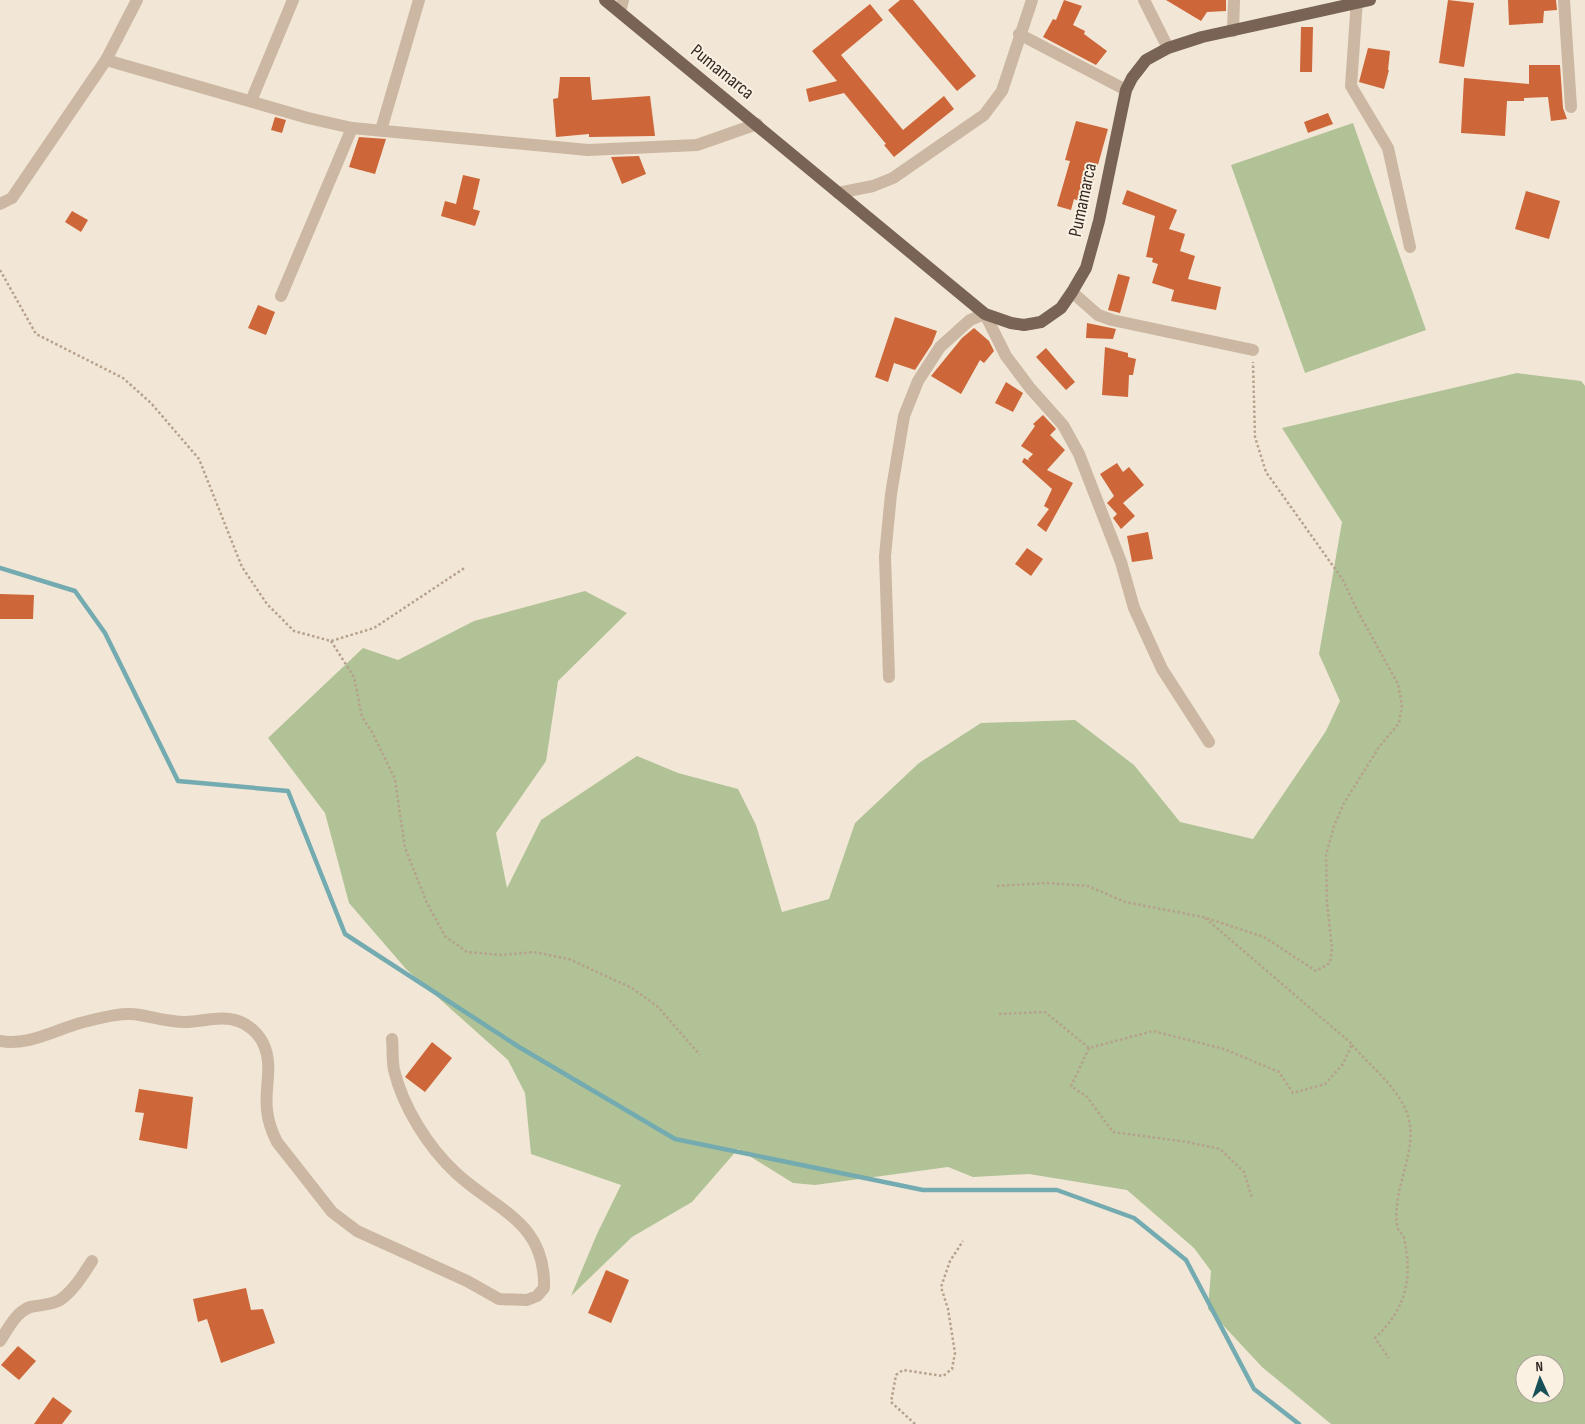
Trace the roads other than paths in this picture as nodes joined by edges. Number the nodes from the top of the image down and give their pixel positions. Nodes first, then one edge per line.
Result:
1 (137, 0) edge
2 (293, 0) edge
3 (419, 0) edge
4 (604, 0) edge
5 (1032, 0) edge
6 (1144, 0) edge
7 (1234, 0) edge
8 (1564, 0) edge
9 (1361, 1) edge
10 (621, 6) edge
11 (1233, 31) junction
12 (1019, 34) junction
13 (1168, 48) junction
14 (106, 60) junction
15 (1126, 90) junction
16 (250, 101) junction
17 (1571, 107) dead end
18 (757, 124) junction
19 (352, 128) junction
20 (381, 130) junction
21 (838, 193) junction
22 (0, 204) edge
23 (1410, 247) dead end
24 (1072, 292) junction
25 (280, 296) dead end
26 (985, 314) junction
27 (1253, 350) road end
28 (889, 677) dead end
29 (1209, 742) dead end
30 (392, 1040) dead end
31 (0, 1041) edge
32 (92, 1261) dead end
33 (0, 1341) edge

1 - 14 street
2 - 16 street
3 - 20 street
4 - 10 main road, Pumamarca
5 - 12 street
6 - 13 street
7 - 11 street
8 - 17 street
9 - 11 main road, Pumamarca
9 - 23 street
10 - 18 main road, Pumamarca
11 - 13 main road, Pumamarca
12 - 15 street
12 - 21 street
13 - 15 main road, Pumamarca
14 - 16 street
14 - 22 street
15 - 24 main road, Pumamarca
16 - 19 street
18 - 20 street
18 - 21 main road, Pumamarca
19 - 20 street
19 - 25 street
21 - 26 main road, Pumamarca
24 - 26 main road, Pumamarca
24 - 27 street
26 - 28 street
26 - 29 street
30 - 31 street
32 - 33 street

